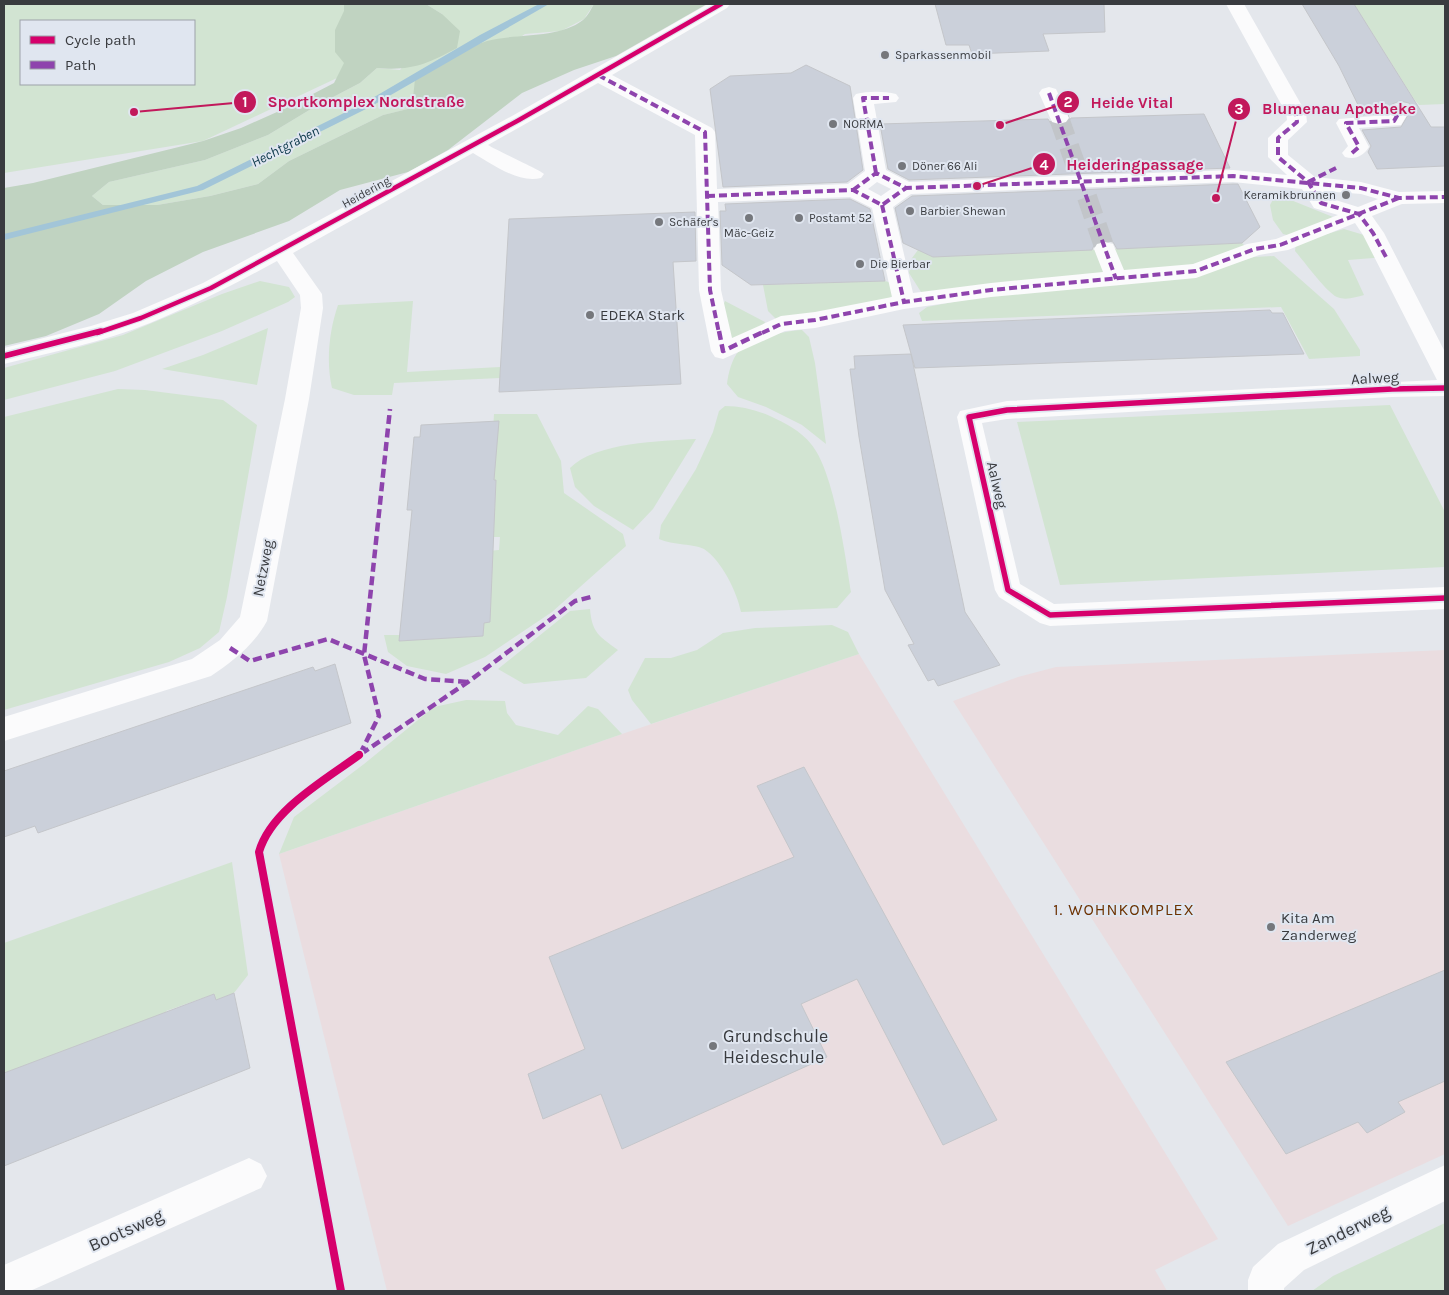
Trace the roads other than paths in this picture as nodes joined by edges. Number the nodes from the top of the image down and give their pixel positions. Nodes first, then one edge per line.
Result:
1 (721, 4) edge
2 (1235, 4) edge
3 (598, 75) junction
4 (1049, 93) dead end
5 (889, 98) dead end
6 (1401, 109) dead end
7 (1059, 118) tunnel mouth
8 (473, 145) junction
9 (1359, 150) dead end
10 (1336, 168) dead end
11 (876, 173) junction
12 (534, 174) dead end
13 (1308, 182) junction
14 (906, 188) junction
15 (853, 190) junction
16 (707, 196) junction
17 (1445, 197) edge
18 (1399, 198) junction
19 (882, 205) junction
20 (1359, 214) junction
21 (1105, 249) tunnel mouth
22 (281, 252) junction
23 (1116, 279) junction
24 (904, 302) junction
25 (4, 356) edge
26 (1445, 374) edge
27 (1445, 388) edge
28 (1445, 598) edge
29 (4, 729) edge
30 (249, 1176) dead end
31 (1445, 1183) edge
32 (4, 1284) edge
33 (1266, 1291) edge

1 - 3 street, Heidering
2 - 13 street
3 - 8 street, Heidering
3 - 16 street
4 - 7 street
5 - 11 street
6 - 9 street
8 - 12 street
8 - 22 street, Heidering
10 - 13 street
11 - 14 street
11 - 15 street
13 - 14 street
13 - 18 street
13 - 20 street
14 - 19 street
15 - 16 street
15 - 19 street
16 - 24 street
17 - 18 street
18 - 20 street
19 - 24 street
20 - 23 street
20 - 26 street
21 - 23 street
22 - 25 street, Heidering
22 - 29 street, Netzweg
23 - 24 street
27 - 28 street, Aalweg
30 - 32 street, Bootsweg
31 - 33 street, Zanderweg

